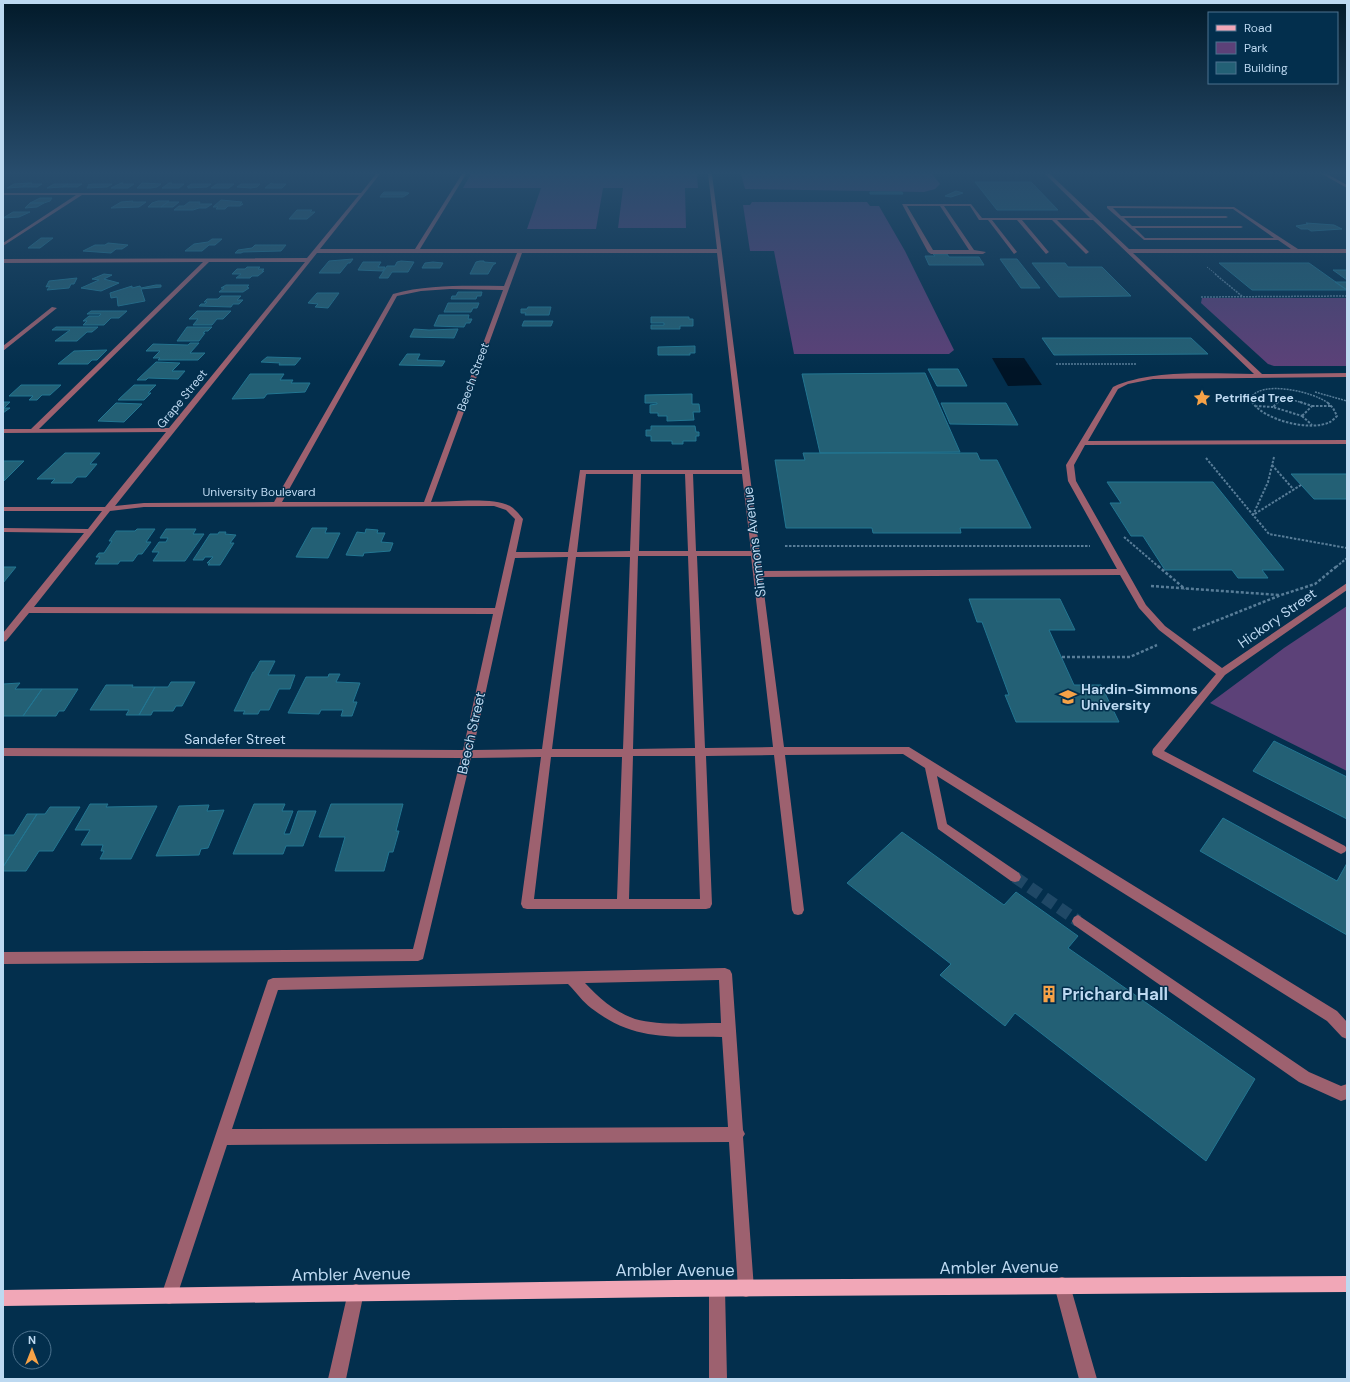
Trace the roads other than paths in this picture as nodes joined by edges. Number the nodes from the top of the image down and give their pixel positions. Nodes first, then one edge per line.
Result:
1 (13, 238) edge
2 (325, 238) edge
3 (425, 238) edge
4 (718, 238) edge
5 (923, 238) edge
6 (963, 238) edge
7 (1004, 238) edge
8 (1035, 238) edge
9 (1072, 238) edge
10 (1114, 238) edge
11 (1143, 238) edge
12 (1257, 239) joint
13 (1280, 239) joint
14 (3, 245) edge
15 (315, 251) junction
16 (417, 251) junction
17 (520, 251) junction
18 (719, 251) junction
19 (1127, 251) junction
20 (1297, 251) junction
21 (1347, 251) edge
22 (972, 252) junction
23 (983, 252) dead end
24 (1014, 252) dead end
25 (1046, 252) dead end
26 (1086, 252) dead end
27 (208, 260) junction
28 (308, 260) junction
29 (4, 261) edge
30 (506, 288) junction
31 (54, 308) dead end
32 (3, 349) edge
33 (1347, 375) edge
34 (1260, 376) junction
35 (171, 430) junction
36 (3, 431) edge
37 (33, 431) junction
38 (1347, 442) edge
39 (1084, 443) junction
40 (637, 472) junction
41 (689, 472) junction
42 (745, 472) junction
43 (427, 503) junction
44 (277, 504) junction
45 (3, 509) edge
46 (108, 509) junction
47 (514, 512) joint
48 (3, 530) edge
49 (91, 531) junction
50 (572, 554) junction
51 (634, 554) junction
52 (692, 554) junction
53 (755, 554) junction
54 (511, 555) junction
55 (1123, 572) junction
56 (757, 574) junction
57 (1347, 586) edge
58 (26, 610) junction
59 (498, 612) junction
60 (3, 639) edge
61 (1222, 673) junction
62 (779, 750) junction
63 (700, 751) junction
64 (3, 752) edge
65 (628, 752) junction
66 (547, 753) junction
67 (467, 754) junction
68 (930, 766) junction
69 (1341, 849) dead end
70 (1015, 877) tunnel mouth
71 (623, 904) junction
72 (798, 910) dead end
73 (1078, 920) tunnel mouth
74 (3, 958) edge
75 (571, 978) junction
76 (729, 1030) junction
77 (1347, 1032) edge
78 (1347, 1091) edge
79 (737, 1134) junction
80 (222, 1137) junction
81 (1347, 1284) edge
82 (1062, 1285) junction
83 (717, 1289) junction
84 (746, 1289) junction
85 (356, 1292) junction
86 (169, 1296) junction
87 (3, 1298) edge
88 (337, 1379) edge
89 (718, 1379) edge
90 (1088, 1379) edge

1 - 14 street
2 - 15 street, Grape Street
3 - 16 street
4 - 18 street, Simmons Avenue
5 - 22 street
6 - 22 street
7 - 24 street
8 - 25 street
9 - 26 street
10 - 19 street
11 - 12 street
12 - 13 street
13 - 20 street
15 - 16 street
15 - 28 street, Grape Street
16 - 17 street
17 - 18 street
17 - 30 street, Beech Street
18 - 42 street, Simmons Avenue
19 - 20 street
19 - 34 street
20 - 21 street
22 - 23 street
27 - 28 street
27 - 29 street
27 - 37 street
28 - 35 street, Grape Street
30 - 43 street, Beech Street
30 - 44 street
31 - 32 street
33 - 34 street
34 - 39 street
35 - 37 street
35 - 46 street, Grape Street
36 - 37 street
38 - 39 street
39 - 55 street
40 - 41 street
40 - 50 street
40 - 51 street
41 - 42 street
41 - 52 street
42 - 53 street, Simmons Avenue
43 - 44 street, University Boulevard
43 - 47 street, University Boulevard
44 - 46 street, University Boulevard
45 - 46 street, University Boulevard
46 - 49 street, Grape Street
47 - 54 street, Beech Street
48 - 49 street
49 - 58 street, Grape Street
50 - 51 street
50 - 54 street
50 - 66 street
51 - 52 street
51 - 65 street
52 - 53 street
52 - 63 street
53 - 56 street, Simmons Avenue
54 - 59 street, Beech Street
55 - 56 street
55 - 61 street
56 - 62 street, Simmons Avenue
57 - 61 street, Hickory Street
58 - 59 street
58 - 60 street, Grape Street
59 - 67 street, Beech Street
61 - 69 street, Hickory Street
62 - 63 street, Sandefer Street
62 - 68 street, Sandefer Street
62 - 72 street, Simmons Avenue
63 - 65 street, Sandefer Street
63 - 71 street
64 - 67 street, Sandefer Street
65 - 66 street, Sandefer Street
65 - 71 street
66 - 67 street, Sandefer Street
66 - 71 street
67 - 74 street, Beech Street
68 - 70 street
68 - 77 street, Sandefer Street
73 - 78 street
75 - 76 street
75 - 76 street
75 - 80 street
76 - 79 street
79 - 80 street
79 - 84 street
80 - 86 street
81 - 82 main road, Ambler Avenue
82 - 84 main road, Ambler Avenue
82 - 90 street
83 - 84 main road, Ambler Avenue
83 - 85 main road, Ambler Avenue
83 - 89 street
85 - 86 main road, Ambler Avenue
85 - 88 street
86 - 87 main road, Ambler Avenue

